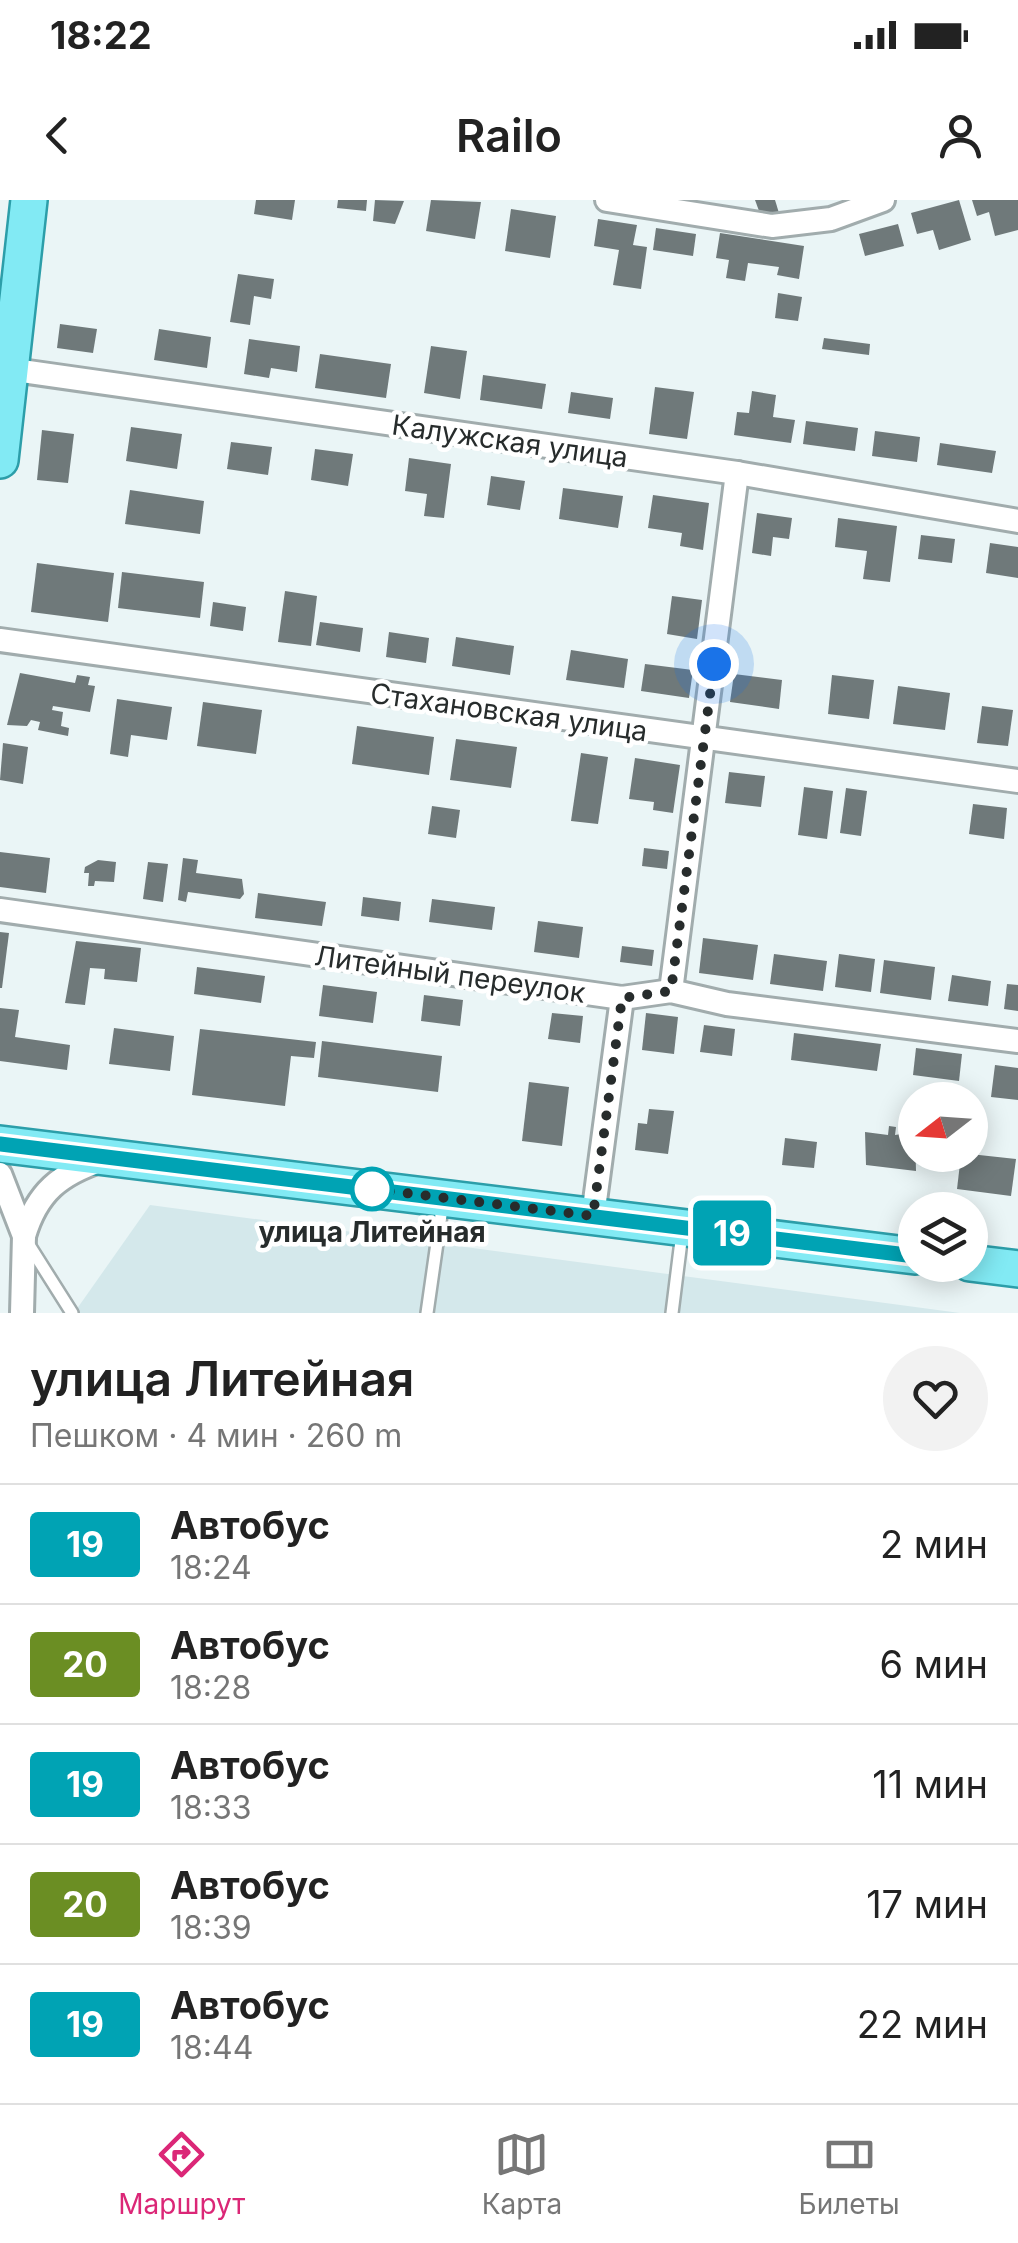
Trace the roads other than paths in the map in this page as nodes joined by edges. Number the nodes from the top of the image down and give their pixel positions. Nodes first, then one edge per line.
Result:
1 (29, 200) edge
2 (606, 200) edge
3 (883, 200) edge
4 (5, 368) edge
5 (0, 460) edge
6 (737, 473) junction
7 (1018, 522) edge
8 (0, 640) edge
9 (705, 740) junction
10 (1018, 781) edge
11 (0, 910) edge
12 (671, 991) junction
13 (622, 998) junction
14 (1018, 1041) edge
15 (0, 1144) edge
16 (107, 1158) junction
17 (0, 1174) edge
18 (443, 1197) junction
19 (593, 1216) junction
20 (683, 1226) junction
21 (24, 1236) junction
22 (898, 1254) edge
23 (988, 1265) edge
24 (1018, 1269) edge
25 (22, 1313) edge
26 (72, 1313) edge
27 (427, 1313) edge
28 (672, 1313) edge

1 - 4 main road
2 - 3 street
4 - 5 main road
4 - 6 street, Калужская улица
6 - 7 street, Калужская улица
6 - 9 street
8 - 9 street, Стахановская улица
9 - 10 street, Стахановская улица
9 - 12 street
11 - 13 street, Литейный переулок
12 - 13 street, Литейный переулок
12 - 14 street, Литейный переулок
13 - 19 street
15 - 16 main road
16 - 18 main road
16 - 21 street
17 - 21 street
18 - 19 main road
18 - 27 lane
19 - 20 main road
20 - 22 main road
20 - 28 lane
21 - 25 street
21 - 26 lane
23 - 24 main road

